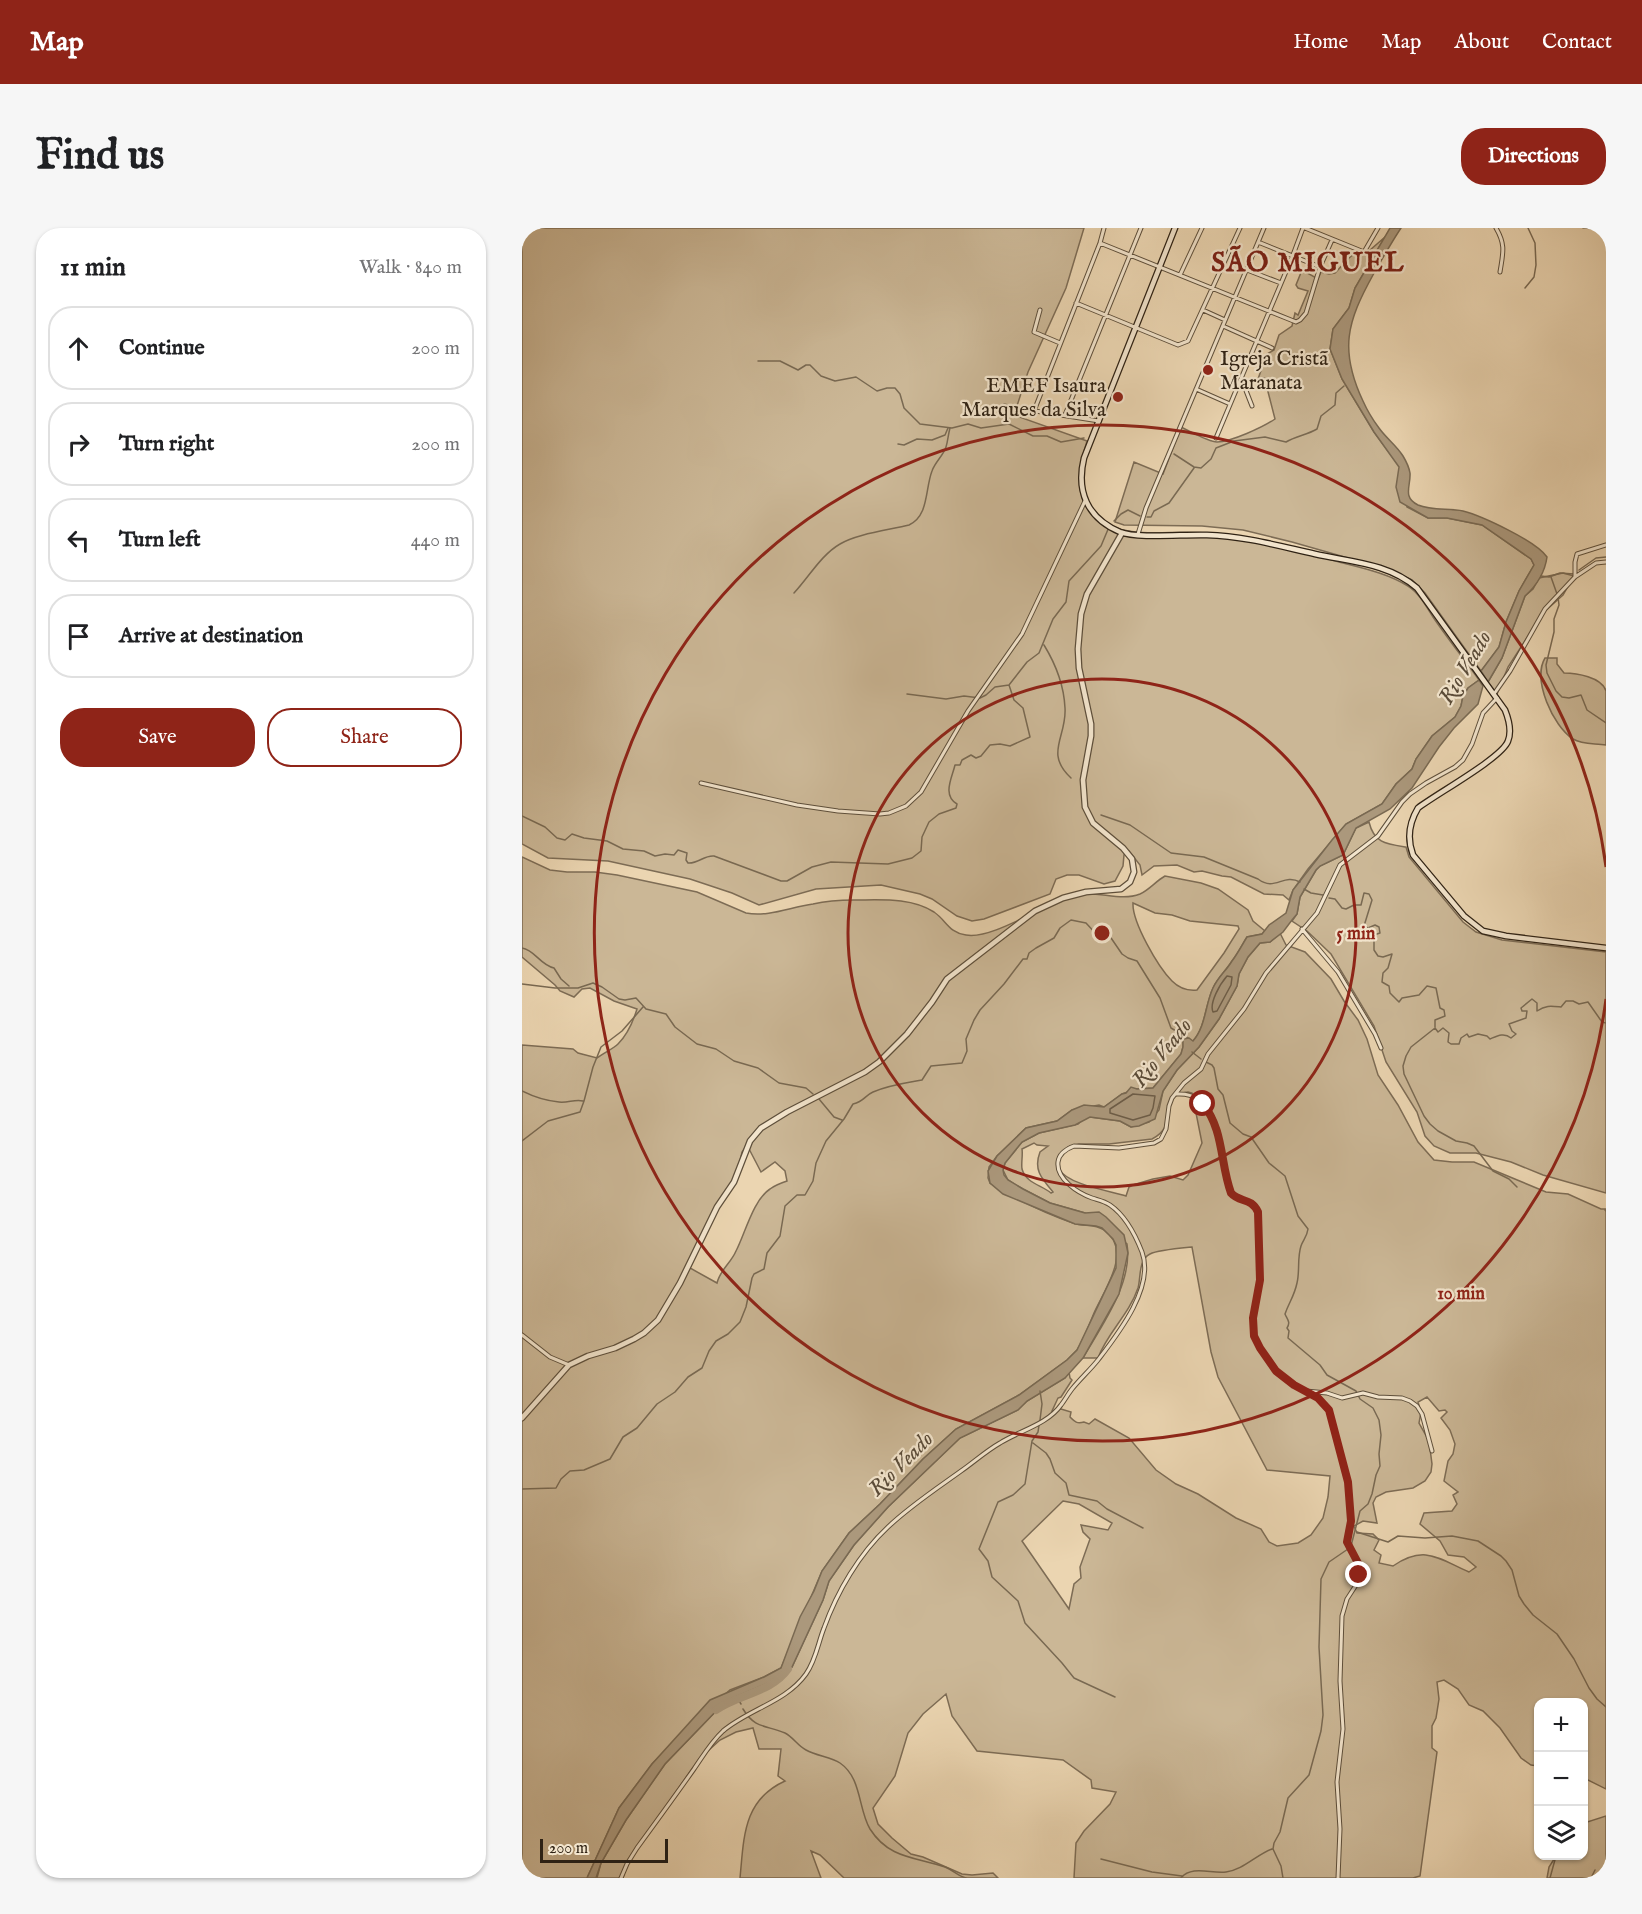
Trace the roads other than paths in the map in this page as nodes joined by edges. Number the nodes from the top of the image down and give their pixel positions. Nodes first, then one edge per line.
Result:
1 (1104, 228) edge
2 (1141, 228) edge
3 (1175, 228) edge
4 (1202, 228) edge
5 (1240, 228) edge
6 (1264, 228) edge
7 (1304, 228) edge
8 (1378, 228) edge
9 (1496, 228) edge
10 (1332, 240) junction
11 (1258, 242) junction
12 (1100, 243) junction
13 (1130, 254) junction
14 (1293, 255) junction
15 (1161, 267) junction
16 (1320, 267) junction
17 (1246, 269) junction
18 (1500, 272) dead end
19 (1180, 275) junction
20 (1281, 283) junction
21 (1212, 288) junction
22 (1234, 298) junction
23 (1076, 303) junction
24 (1040, 310) dead end
25 (1203, 310) junction
26 (1269, 312) junction
27 (1106, 315) junction
28 (1225, 320) junction
29 (1223, 326) junction
30 (1136, 327) junction
31 (1256, 341) junction
32 (1060, 343) junction
33 (1272, 348) dead end
34 (1264, 380) dead end
35 (1241, 383) junction
36 (1196, 389) junction
37 (1230, 404) junction
38 (1004, 406) dead end
39 (1252, 406) dead end
40 (1034, 411) junction
41 (1065, 415) junction
42 (1099, 421) junction
43 (1216, 438) dead end
44 (1085, 501) junction
45 (1122, 533) junction
46 (1138, 535) junction
47 (1606, 545) edge
48 (1606, 562) edge
49 (1575, 577) junction
50 (1496, 696) junction
51 (701, 783) dead end
52 (1302, 929) junction
53 (1606, 948) edge
54 (1381, 1048) dead end
55 (1176, 1094) junction
56 (522, 1335) edge
57 (569, 1365) junction
58 (1304, 1391) junction
59 (522, 1418) edge
60 (1432, 1451) dead end
61 (621, 1878) edge
62 (1338, 1878) edge

1 - 12 street
2 - 13 street
3 - 15 street
4 - 19 street
5 - 21 street
6 - 11 street
7 - 10 street
7 - 14 street
8 - 10 street
9 - 18 street
10 - 16 street
11 - 14 street
11 - 17 street
12 - 13 street
12 - 23 street
13 - 15 street
13 - 27 street
14 - 16 street
14 - 20 street
15 - 19 street
15 - 30 street
16 - 26 street
17 - 20 street
17 - 22 street
19 - 21 street
20 - 26 street
21 - 22 street
21 - 25 street
22 - 26 street
22 - 28 street
23 - 27 street
23 - 32 street
24 - 32 street
25 - 28 street
25 - 30 street
26 - 31 street
27 - 30 street
27 - 41 street
28 - 29 street
29 - 31 street
29 - 36 street
30 - 42 street
31 - 33 street
31 - 35 street
32 - 40 street
34 - 35 street
35 - 37 street
35 - 39 street
36 - 37 street
36 - 46 street
37 - 43 street
38 - 40 street
40 - 41 street
41 - 42 street
42 - 44 street
44 - 45 street
44 - 51 street
45 - 46 street
45 - 57 street
46 - 50 street
47 - 49 street
48 - 49 street
49 - 50 street
50 - 52 street
50 - 53 street
52 - 54 street
52 - 55 street
55 - 58 street
55 - 61 street
56 - 57 street
57 - 59 street
58 - 60 street
58 - 62 street

